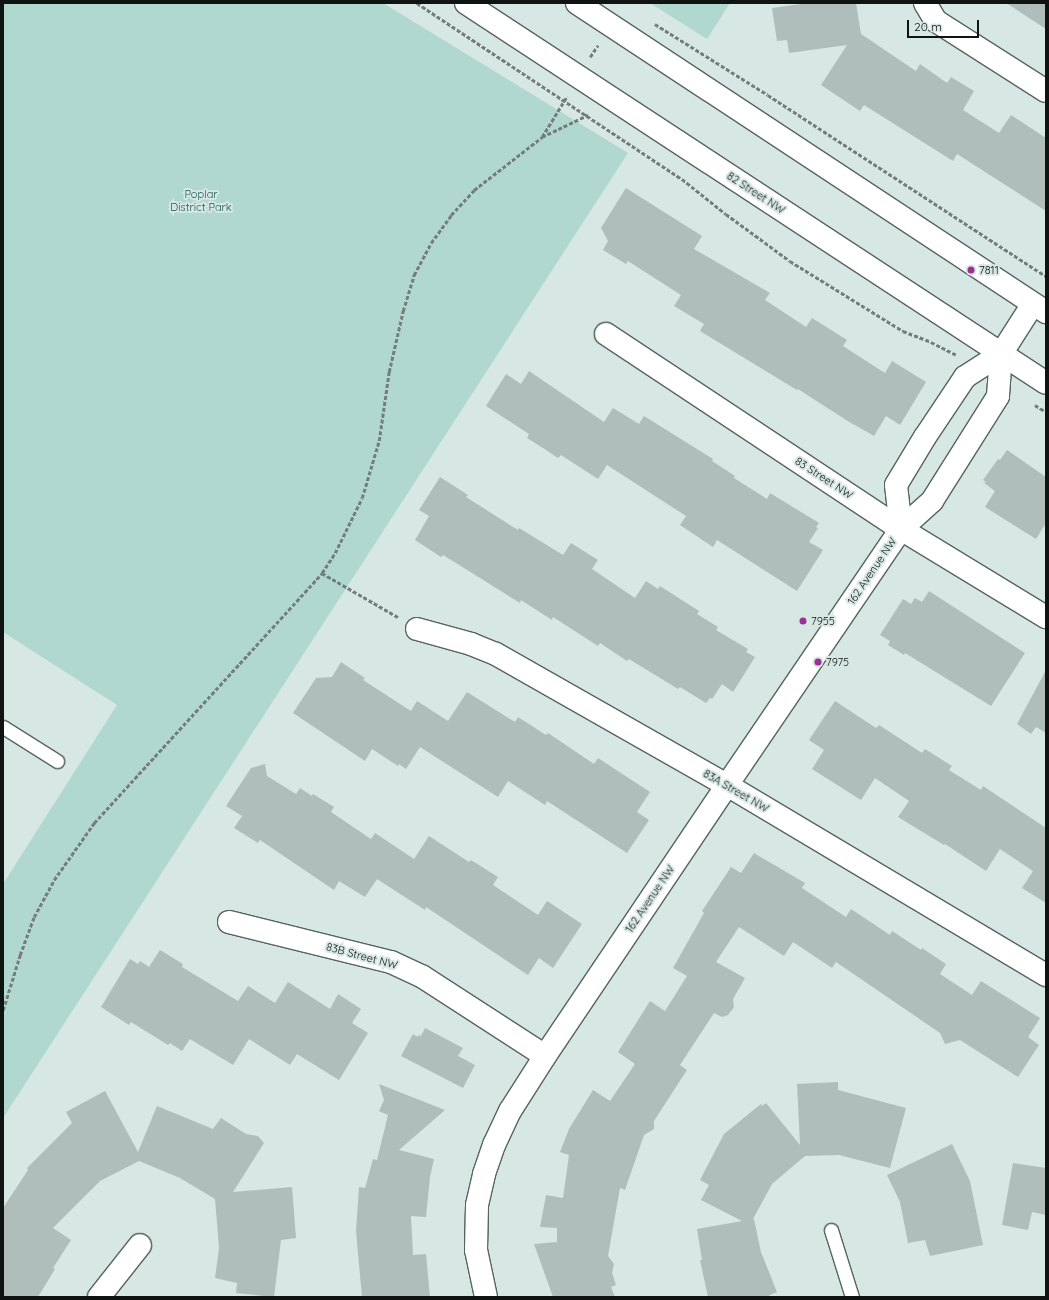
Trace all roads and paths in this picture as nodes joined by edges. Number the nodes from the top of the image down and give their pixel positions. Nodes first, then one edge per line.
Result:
1 (417, 3) edge
2 (466, 3) edge
3 (577, 3) edge
4 (925, 3) edge
5 (650, 21) dead end
6 (611, 24) junction
7 (578, 77) junction
8 (1046, 91) edge
9 (565, 99) junction
10 (589, 115) junction
11 (542, 137) junction
12 (1046, 276) edge
13 (1040, 308) edge
14 (606, 334) dead end
15 (1001, 354) junction
16 (979, 368) junction
17 (1046, 383) edge
18 (1032, 403) dead end
19 (1046, 412) edge
20 (901, 528) junction
21 (322, 573) junction
22 (1046, 617) edge
23 (417, 628) joint
24 (3, 727) edge
25 (57, 761) dead end
26 (727, 785) junction
27 (229, 922) dead end
28 (1046, 975) edge
29 (3, 1010) edge
30 (545, 1056) junction
31 (831, 1230) dead end
32 (140, 1245) dead end
33 (99, 1297) edge
34 (486, 1297) edge
35 (852, 1297) edge

1 - 9 path
2 - 7 street, 82 Street NW
3 - 6 street
4 - 8 street
5 - 12 path
6 - 7 path
6 - 13 street
7 - 9 path
7 - 15 street, 82 Street NW
9 - 10 path
9 - 11 path
10 - 11 path
10 - 16 path
11 - 21 path
13 - 15 street
14 - 20 street, 83 Street NW
15 - 16 street, 162 Avenue NW
15 - 17 street, 82 Street NW
15 - 20 street, 162 Avenue NW
16 - 20 street, 162 Avenue NW
18 - 19 path
20 - 22 street, 83 Street NW
20 - 26 street, 162 Avenue NW
21 - 23 path
21 - 29 path
23 - 26 street, 83A Street NW
24 - 25 lane
26 - 28 street, 83A Street NW
26 - 30 street, 162 Avenue NW
27 - 30 street, 83B Street NW
30 - 34 street, 162 Avenue NW
31 - 35 lane
32 - 33 street

